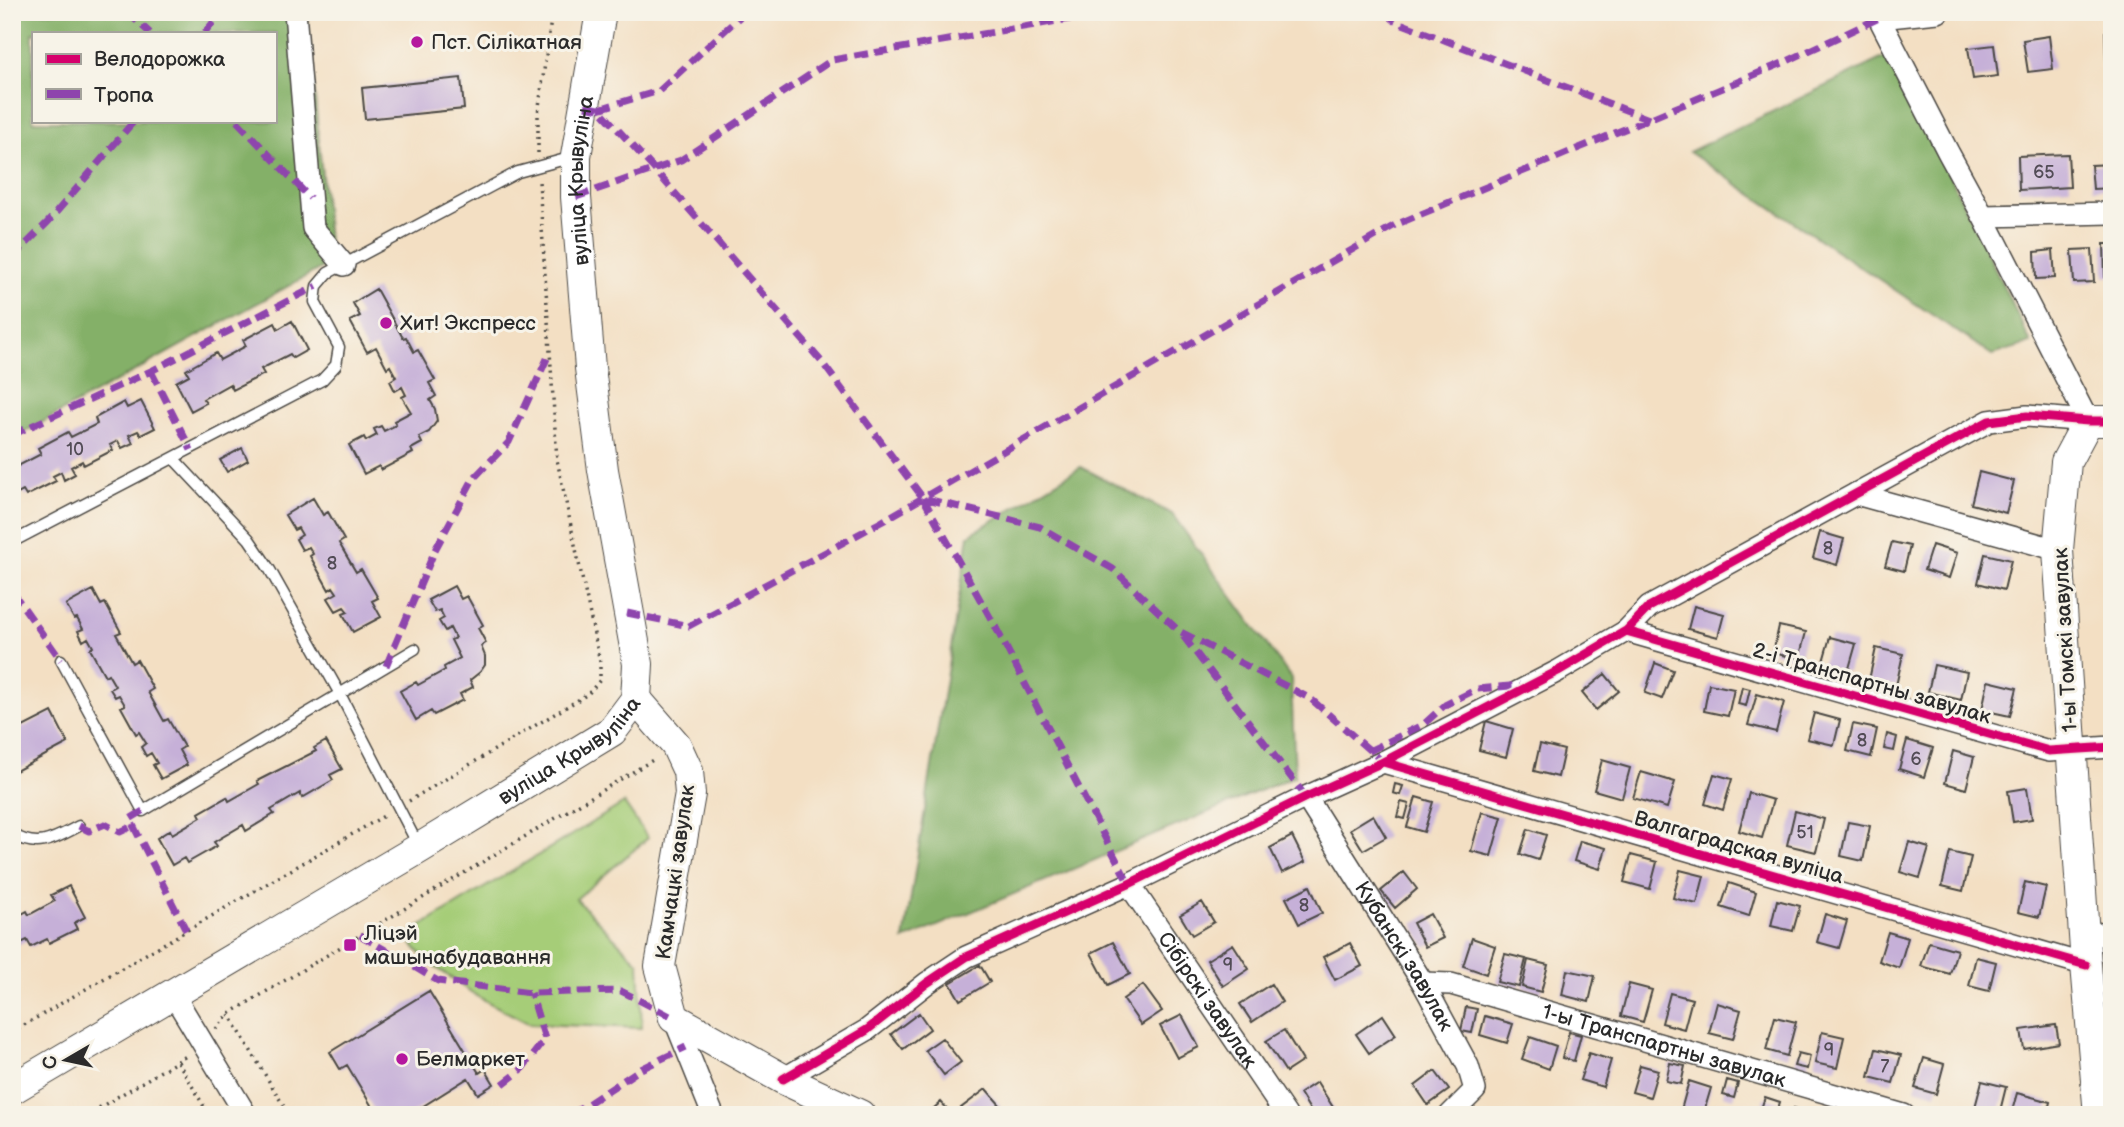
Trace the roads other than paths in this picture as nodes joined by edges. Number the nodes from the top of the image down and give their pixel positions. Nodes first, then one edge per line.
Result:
1 (295, 12) edge
2 (601, 12) edge
3 (1938, 12) edge
4 (1878, 15) edge
5 (576, 156) junction
6 (2112, 213) edge
7 (1983, 216) junction
8 (344, 265) junction
9 (2100, 421) edge
10 (174, 459) junction
11 (1856, 494) junction
12 (12, 542) edge
13 (2058, 550) junction
14 (1626, 631) junction
15 (415, 649) dead end
16 (61, 660) dead end
17 (341, 694) junction
18 (636, 699) junction
19 (2112, 747) edge
20 (2071, 751) junction
21 (1383, 762) junction
22 (1306, 797) junction
23 (79, 826) dead end
24 (12, 834) edge
25 (420, 848) junction
26 (1129, 884) junction
27 (2083, 929) junction
28 (2112, 938) edge
29 (2086, 965) junction
30 (1423, 984) junction
31 (173, 994) junction
32 (674, 1018) junction
33 (783, 1079) junction
34 (14, 1086) edge
35 (2103, 1101) edge
36 (246, 1115) edge
37 (713, 1115) edge
38 (860, 1115) edge
39 (1286, 1115) edge
40 (1450, 1115) edge
41 (1904, 1115) edge

1 - 8 street
2 - 5 main road, вуліца Крывуліна
3 - 4 street
4 - 7 street
5 - 8 lane
5 - 18 main road, вуліца Крывуліна
6 - 7 street
7 - 9 street
8 - 10 lane
9 - 11 street
9 - 13 main road, 1-ы Томскі завулак
10 - 12 lane
10 - 17 lane
11 - 13 street
11 - 14 street
13 - 20 main road, 1-ы Томскі завулак
14 - 20 street, 2-і Транспартны завулак
14 - 21 street
15 - 17 lane
16 - 17 lane
17 - 25 lane
18 - 25 main road, вуліца Крывуліна
18 - 32 main road, Камчацкі завулак
19 - 20 street, 2-і Транспартны завулак
20 - 27 main road, 1-ы Томскі завулак
21 - 22 street
21 - 29 street, Валгаградская вуліца
22 - 26 street
22 - 30 street, Кубанскі завулак
23 - 24 lane
25 - 31 main road, вуліца Крывуліна
26 - 33 street
26 - 39 street, Сібірскі завулак
27 - 28 street
27 - 29 main road, 1-ы Томскі завулак
29 - 35 main road, 1-ы Томскі завулак
30 - 40 street, Кубанскі завулак
30 - 41 street, 1-ы Транспартны завулак
31 - 34 main road, вуліца Крывуліна
31 - 36 street
32 - 33 main road
32 - 37 street
33 - 38 main road

